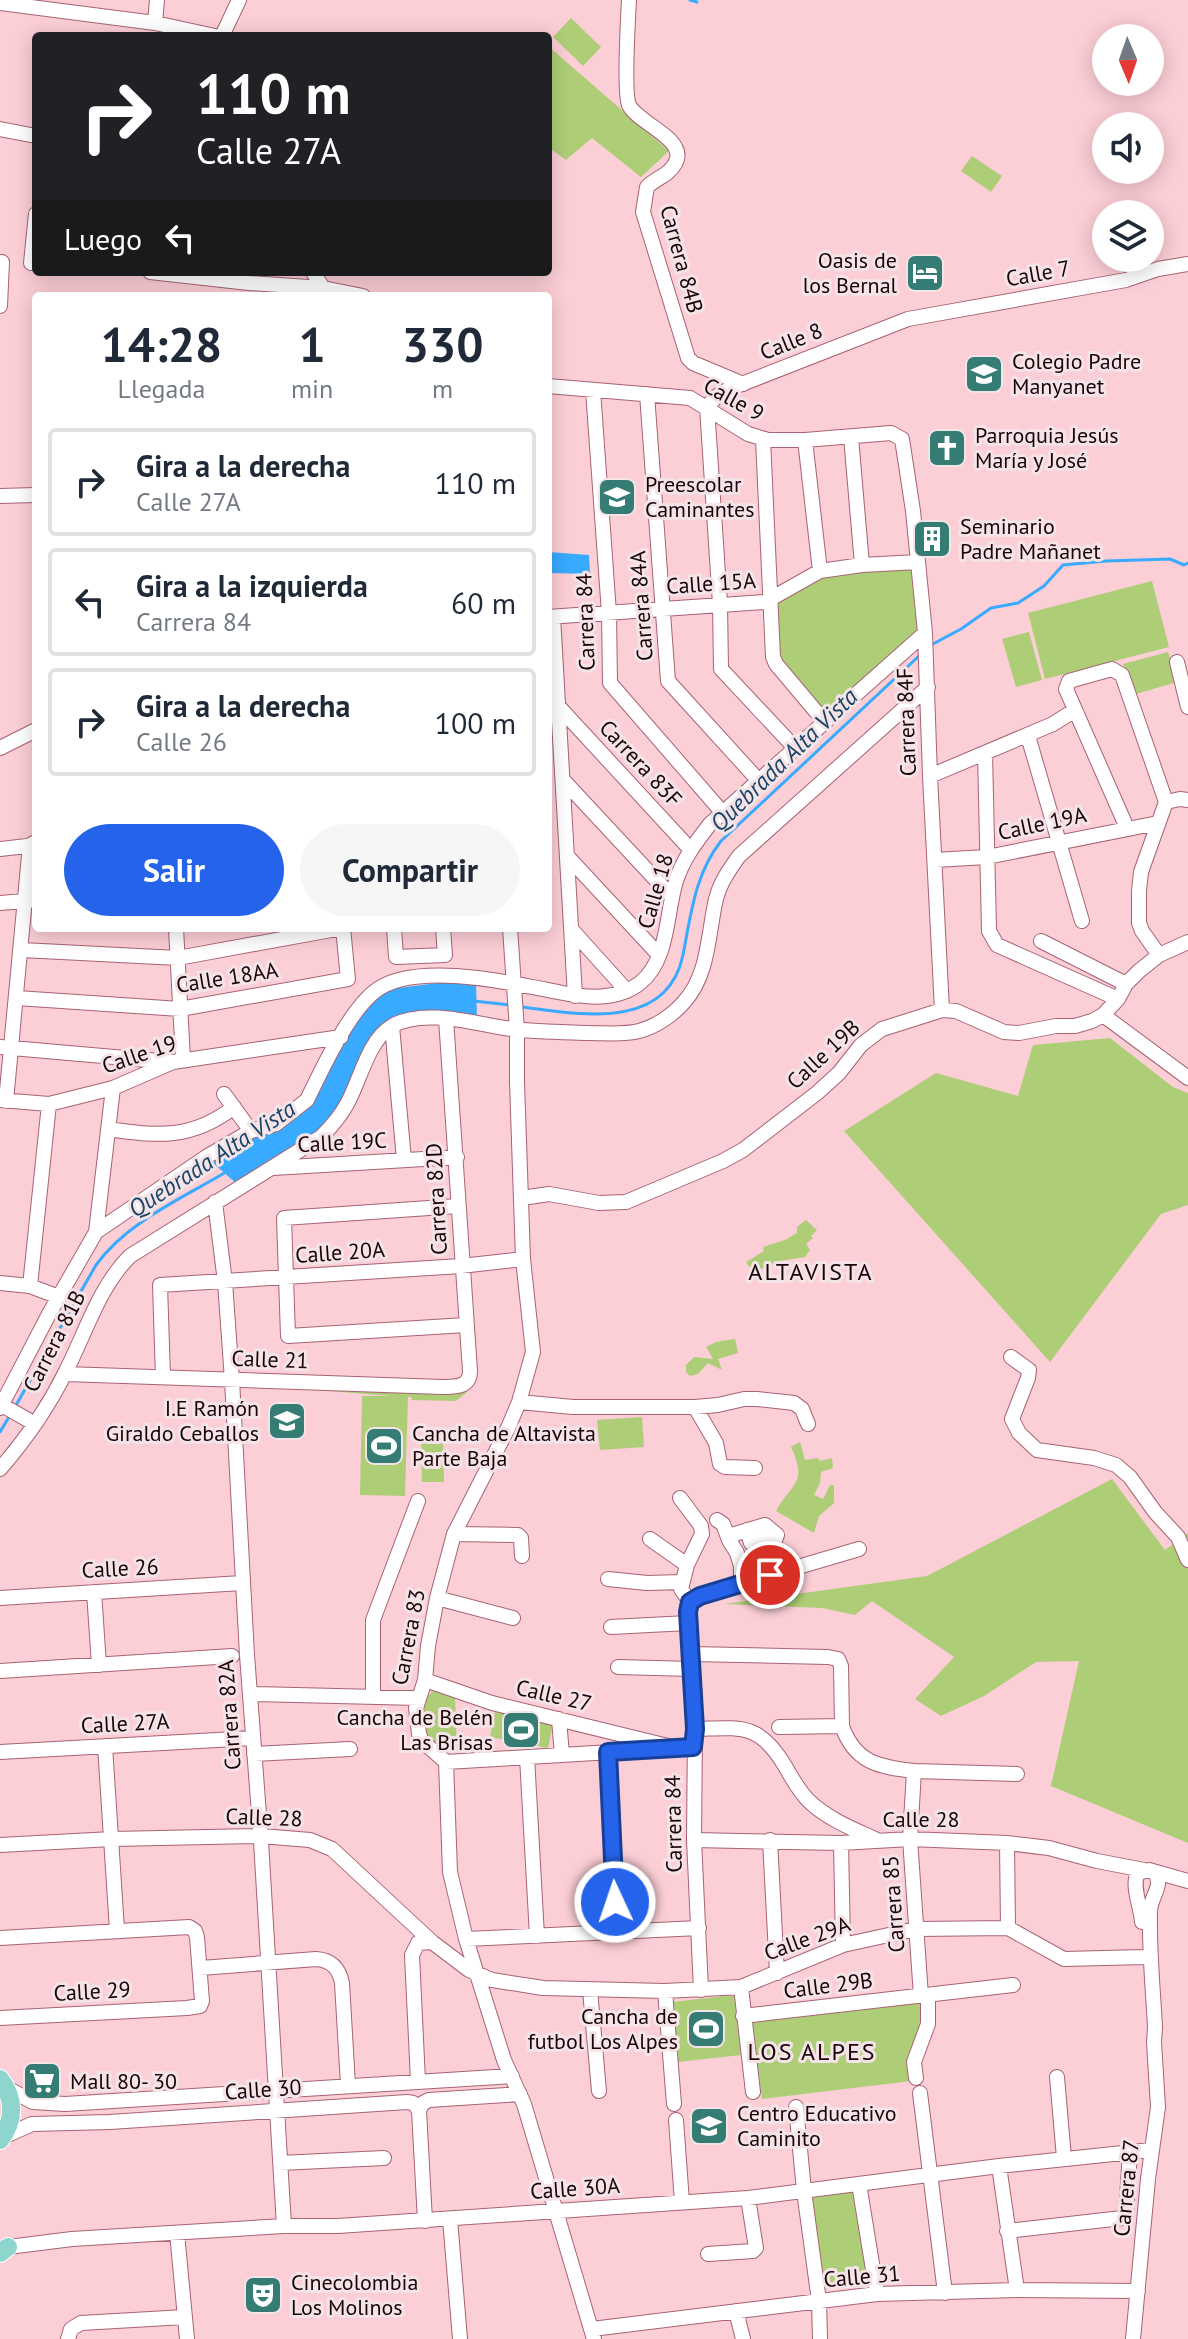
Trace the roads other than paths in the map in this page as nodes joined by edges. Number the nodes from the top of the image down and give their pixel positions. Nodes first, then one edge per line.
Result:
1 (157, 0) edge
2 (239, 0) edge
3 (629, 0) edge
4 (0, 2) edge
5 (155, 23) junction
6 (197, 32) edge
7 (224, 32) edge
8 (0, 129) edge
9 (32, 135) edge
10 (1, 262) edge
11 (32, 263) edge
12 (1188, 264) edge
13 (171, 276) edge
14 (295, 276) edge
15 (316, 276) edge
16 (282, 286) junction
17 (323, 288) junction
18 (245, 290) edge
19 (343, 292) edge
20 (0, 306) edge
21 (896, 323) joint
22 (743, 384) junction
23 (552, 386) edge
24 (593, 390) junction
25 (647, 394) junction
26 (707, 407) junction
27 (899, 436) joint
28 (851, 437) junction
29 (763, 439) junction
30 (805, 440) junction
31 (32, 495) edge
32 (0, 496) edge
33 (918, 562) junction
34 (862, 565) junction
35 (820, 571) junction
36 (770, 600) junction
37 (720, 604) junction
38 (664, 609) junction
39 (609, 613) junction
40 (552, 617) edge
41 (552, 628) edge
42 (925, 633) junction
43 (1177, 662) dead end
44 (928, 687) junction
45 (1188, 706) edge
46 (559, 707) junction
47 (1075, 710) junction
48 (824, 721) junction
49 (32, 732) edge
50 (1028, 736) junction
51 (0, 748) edge
52 (795, 748) junction
53 (985, 753) junction
54 (930, 776) junction
55 (758, 780) junction
56 (564, 781) junction
57 (1188, 800) edge
58 (1166, 802) junction
59 (565, 809) junction
60 (552, 811) edge
61 (722, 812) junction
62 (1158, 823) junction
63 (1127, 828) junction
64 (1060, 841) junction
65 (32, 844) edge
66 (0, 849) edge
67 (690, 849) junction
68 (568, 857) junction
69 (987, 857) junction
70 (935, 860) junction
71 (672, 897) junction
72 (31, 900) edge
73 (0, 903) edge
74 (1082, 921) dead end
75 (572, 930) junction
76 (176, 932) edge
77 (321, 932) edge
78 (343, 932) edge
79 (394, 932) edge
80 (443, 932) edge
81 (510, 932) edge
82 (1041, 941) dead end
83 (1188, 942) edge
84 (22, 950) junction
85 (659, 955) junction
86 (1159, 955) junction
87 (178, 958) junction
88 (1126, 984) junction
89 (513, 989) junction
90 (627, 991) junction
91 (575, 996) junction
92 (17, 998) junction
93 (1118, 999) junction
94 (180, 1009) junction
95 (942, 1010) junction
96 (1103, 1015) junction
97 (446, 1019) junction
98 (517, 1030) junction
99 (387, 1031) junction
100 (341, 1037) junction
101 (6, 1048) edge
102 (178, 1061) junction
103 (1188, 1078) edge
104 (113, 1088) junction
105 (224, 1094) dead end
106 (3, 1101) edge
107 (49, 1104) junction
108 (234, 1107) junction
109 (108, 1129) junction
110 (251, 1131) junction
111 (457, 1157) junction
112 (404, 1160) junction
113 (273, 1168) junction
114 (522, 1198) junction
115 (215, 1202) junction
116 (458, 1206) junction
117 (96, 1232) junction
118 (523, 1259) junction
119 (461, 1266) junction
120 (117, 1271) joint
121 (286, 1278) junction
122 (225, 1282) junction
123 (0, 1283) edge
124 (30, 1286) junction
125 (59, 1297) junction
126 (466, 1325) junction
127 (1011, 1357) dead end
128 (65, 1374) junction
129 (470, 1376) joint
130 (163, 1377) junction
131 (232, 1380) junction
132 (519, 1402) junction
133 (695, 1407) junction
134 (2, 1409) edge
135 (808, 1424) dead end
136 (32, 1426) junction
137 (755, 1468) dead end
138 (0, 1469) edge
139 (680, 1498) dead end
140 (418, 1501) dead end
141 (717, 1520) dead end
142 (454, 1534) junction
143 (728, 1536) junction
144 (760, 1537) dead end
145 (650, 1539) dead end
146 (859, 1549) dead end
147 (522, 1556) dead end
148 (1188, 1560) edge
149 (687, 1565) junction
150 (608, 1579) dead end
151 (682, 1582) junction
152 (242, 1583) junction
153 (741, 1584) junction
154 (94, 1592) junction
155 (0, 1598) edge
156 (437, 1598) junction
157 (690, 1602) junction
158 (513, 1618) dead end
159 (688, 1623) junction
160 (611, 1627) dead end
161 (232, 1656) dead end
162 (691, 1662) junction
163 (99, 1665) junction
164 (618, 1667) dead end
165 (0, 1671) edge
166 (425, 1680) junction
167 (250, 1694) junction
168 (373, 1697) junction
169 (419, 1698) junction
170 (559, 1719) junction
171 (842, 1726) junction
172 (779, 1727) dead end
173 (695, 1729) junction
174 (253, 1738) junction
175 (105, 1746) junction
176 (693, 1747) junction
177 (676, 1748) junction
178 (350, 1749) dead end
179 (0, 1752) edge
180 (608, 1752) junction
181 (254, 1754) junction
182 (562, 1755) junction
183 (527, 1757) junction
184 (446, 1762) junction
185 (914, 1771) junction
186 (1017, 1774) dead end
187 (261, 1836) junction
188 (112, 1839) junction
189 (910, 1839) junction
190 (694, 1840) junction
191 (770, 1840) junction
192 (879, 1841) junction
193 (841, 1843) junction
194 (1007, 1843) junction
195 (0, 1845) edge
196 (1097, 1861) junction
197 (1148, 1871) junction
198 (1188, 1882) edge
199 (1135, 1889) junction
200 (1156, 1890) junction
201 (699, 1928) junction
202 (1008, 1928) junction
203 (916, 1929) junction
204 (117, 1930) junction
205 (617, 1932) junction
206 (537, 1936) junction
207 (0, 1938) edge
208 (466, 1939) junction
209 (432, 1942) junction
210 (843, 1945) junction
211 (1144, 1957) junction
212 (268, 1963) junction
213 (201, 1968) junction
214 (777, 1973) junction
215 (478, 1975) junction
216 (1013, 1985) dead end
217 (741, 1987) junction
218 (590, 1990) junction
219 (701, 1990) junction
220 (665, 1991) junction
221 (924, 1995) junction
222 (743, 2016) junction
223 (0, 2018) edge
224 (1154, 2042) junction
225 (512, 2076) junction
226 (1057, 2077) dead end
227 (418, 2081) junction
228 (3, 2083) edge
229 (348, 2085) junction
230 (276, 2090) junction
231 (599, 2091) dead end
232 (753, 2092) dead end
233 (520, 2094) junction
234 (674, 2104) dead end
235 (796, 2107) dead end
236 (277, 2110) junction
237 (419, 2110) junction
238 (676, 2120) dead end
239 (2, 2138) edge
240 (1151, 2150) junction
241 (1130, 2152) junction
242 (384, 2158) dead end
243 (1064, 2158) junction
244 (280, 2163) junction
245 (999, 2166) junction
246 (929, 2174) junction
247 (859, 2184) junction
248 (804, 2191) junction
249 (748, 2198) junction
250 (682, 2202) junction
251 (558, 2211) junction
252 (450, 2219) junction
253 (425, 2221) junction
254 (284, 2226) junction
255 (1007, 2231) junction
256 (177, 2233) junction
257 (3, 2249) edge
258 (708, 2254) dead end
259 (1017, 2290) junction
260 (1138, 2291) junction
261 (945, 2293) junction
262 (877, 2294) junction
263 (819, 2301) junction
264 (736, 2311) junction
265 (185, 2317) junction
266 (70, 2334) edge
267 (593, 2334) edge
268 (187, 2339) edge
269 (460, 2339) edge
270 (743, 2339) edge
271 (820, 2339) edge
272 (1133, 2339) edge

1 - 5 street
2 - 7 street
3 - 22 street, Carrera 84B
4 - 5 street
5 - 6 street
8 - 9 street
10 - 11 street
10 - 20 street
12 - 21 street, Calle 7
13 - 18 street
14 - 16 street
15 - 17 street
16 - 17 street
16 - 18 street
17 - 19 street
21 - 22 street, Calle 8
22 - 26 street, Calle 8
23 - 24 street, Calle 9
24 - 25 street, Calle 9
24 - 39 street, Carrera 84
25 - 26 street, Calle 9
25 - 38 street, Carrera 84A
26 - 29 street, Calle 9
26 - 37 street
27 - 28 street, Calle 9
27 - 33 street, Carrera 84F
28 - 30 street, Calle 9
28 - 34 street
29 - 30 street, Calle 9
29 - 36 street
30 - 35 street
31 - 32 street
33 - 34 street, Calle 15A
33 - 42 street, Carrera 84F
34 - 35 street, Calle 15A
35 - 36 street, Calle 15A
36 - 37 street, Calle 15A
36 - 48 street
37 - 38 street, Calle 15A
37 - 52 street
38 - 39 street, Calle 15A
38 - 55 street, Carrera 84A
39 - 40 street, Calle 15A
39 - 61 street, Carrera 84
41 - 46 street
42 - 44 street, Carrera 84F
42 - 48 street, Calle 18
43 - 45 street
44 - 54 street, Carrera 84F
44 - 98 street
46 - 56 street
46 - 67 street, Carrera 83F
47 - 50 street
47 - 58 street
47 - 63 street
48 - 52 street, Calle 18
49 - 51 street
50 - 53 street
50 - 64 street
52 - 55 street, Calle 18
53 - 54 street
53 - 69 street
54 - 70 street, Carrera 84F
55 - 61 street, Calle 18
56 - 59 street
56 - 71 street
57 - 58 street
58 - 62 street
59 - 60 street
59 - 68 street
61 - 67 street, Calle 18
62 - 63 street, Calle 19A
62 - 86 street
63 - 64 street, Calle 19A
64 - 69 street, Calle 19A
64 - 74 street
65 - 66 street
67 - 71 street, Calle 18
68 - 75 street
68 - 85 street
69 - 70 street, Calle 19A
69 - 93 street
70 - 95 street, Carrera 84F
71 - 85 street, Calle 18
72 - 73 street
72 - 84 street
75 - 90 street
75 - 91 street
76 - 87 street
77 - 87 street
78 - 94 street, Calle 18AA
79 - 80 street
81 - 89 street, Carrera 83
82 - 88 street
83 - 86 street
84 - 87 street
84 - 92 street
85 - 90 street, Calle 18
86 - 88 street
87 - 94 street
88 - 93 street
89 - 91 street
89 - 98 street, Carrera 83
89 - 100 street
90 - 91 street
92 - 94 street, Calle 18AA
92 - 101 street
93 - 96 street
94 - 102 street
95 - 96 street
95 - 114 street, Calle 19B
96 - 103 street
97 - 98 street
97 - 99 street
97 - 111 street, Carrera 82D
98 - 114 street, Carrera 83
99 - 112 street
99 - 113 street
100 - 102 street, Calle 19
100 - 110 street
101 - 102 street
101 - 106 street
102 - 104 street, Calle 19
104 - 107 street, Calle 19
104 - 109 street
105 - 108 street
106 - 107 street, Calle 19
107 - 124 street
108 - 109 street
108 - 110 street
109 - 117 street
110 - 117 street
111 - 112 street, Calle 19C
111 - 116 street, Carrera 82D
112 - 113 street, Calle 19C
113 - 115 street, Calle 19C
114 - 118 street, Carrera 83
115 - 120 street, Calle 19C
115 - 122 street, Carrera 82A
116 - 119 street, Carrera 82D
116 - 121 street
117 - 125 street, Carrera 81B
118 - 119 street, Calle 20A
118 - 132 street, Carrera 83
119 - 121 street, Calle 20A
119 - 126 street, Carrera 82D
120 - 128 street, Carrera 81B
121 - 122 street, Calle 20A
121 - 126 street
122 - 130 street, Calle 20A
122 - 131 street, Carrera 82A
123 - 124 street
124 - 125 street
125 - 134 street, Carrera 81B
126 - 129 street, Carrera 82D
127 - 148 street
128 - 130 street, Calle 21
128 - 136 street, Carrera 81B
129 - 131 street, Calle 21
130 - 131 street, Calle 21
131 - 152 street, Carrera 82A
132 - 133 street
132 - 142 street, Carrera 83
133 - 135 street
133 - 137 street
134 - 136 street
136 - 138 street, Carrera 81B
139 - 149 street
140 - 168 street
141 - 143 street
142 - 147 street
142 - 156 street, Carrera 83
143 - 144 street
143 - 153 street
145 - 149 street
146 - 153 street
149 - 151 street
150 - 151 street
151 - 157 street, Carrera 84
152 - 154 street, Calle 26
152 - 167 street, Carrera 82A
153 - 157 street
154 - 155 street, Calle 26
154 - 163 street
156 - 158 street
156 - 166 street, Carrera 83
157 - 159 street, Carrera 84
159 - 160 street
159 - 162 street, Carrera 84
161 - 163 street
162 - 164 street
162 - 171 street
162 - 173 street, Carrera 84
163 - 165 street
166 - 169 street, Carrera 83
166 - 170 street, Calle 27
167 - 168 street
167 - 174 street, Carrera 82A
168 - 169 street
169 - 184 street, Carrera 83
170 - 177 street, Calle 27
170 - 182 street
171 - 172 street
171 - 185 street
173 - 176 street, Carrera 84
173 - 192 street
174 - 175 street, Calle 27A
174 - 181 street, Carrera 82A
175 - 179 street, Calle 27A
175 - 188 street
176 - 177 street
176 - 190 street, Carrera 84
177 - 180 street
178 - 181 street
180 - 182 street
180 - 205 street
181 - 187 street, Carrera 82A
182 - 183 street
183 - 184 street
183 - 206 street
184 - 208 street
185 - 186 street
185 - 189 street, Carrera 85
187 - 188 street, Calle 28
187 - 209 street, Calle 28
187 - 212 street, Carrera 82A
188 - 195 street, Calle 28
188 - 204 street
189 - 192 street, Calle 28
189 - 194 street, Calle 28
189 - 203 street, Carrera 85
190 - 191 street, Calle 28
190 - 201 street, Carrera 84
191 - 193 street, Calle 28
191 - 214 street
192 - 193 street, Calle 28
193 - 210 street
194 - 196 street, Calle 28
194 - 202 street
196 - 197 street, Calle 28
196 - 199 street
197 - 198 street, Calle 28
197 - 199 street
197 - 200 street
198 - 200 street
199 - 200 street
199 - 211 street, Carrera 87
200 - 224 street, Carrera 87
201 - 205 street
201 - 219 street, Carrera 84
202 - 203 street, Calle 29A
202 - 211 street, Calle 29A
203 - 210 street, Calle 29A
203 - 221 street, Carrera 85
204 - 207 street
204 - 213 street
205 - 206 street
206 - 208 street
208 - 215 street
209 - 215 street, Calle 28
209 - 227 street
210 - 214 street, Calle 29A
211 - 224 street, Carrera 87
212 - 213 street
212 - 229 street
212 - 230 street, Carrera 82A
213 - 223 street, Calle 29
214 - 217 street, Calle 29A
215 - 218 street, Calle 29A
215 - 225 street
216 - 221 street, Calle 29B
217 - 219 street, Calle 29A
217 - 222 street
218 - 220 street, Calle 29A
218 - 231 street
219 - 220 street, Calle 29A
220 - 234 street
221 - 222 street, Calle 29B
221 - 246 street, Carrera 85
222 - 232 street
224 - 240 street, Carrera 87
225 - 227 street, Calle 30
225 - 233 street
226 - 243 street
227 - 229 street, Calle 30
228 - 230 street, Calle 30
228 - 239 main road
229 - 230 street, Calle 30
230 - 236 street, Carrera 82A
233 - 237 street, Calle 30
233 - 251 street
235 - 248 street
236 - 237 street, Calle 30
236 - 239 street, Calle 30
236 - 244 street, Carrera 82A
237 - 253 street
238 - 250 street
240 - 241 street, Calle 30A
240 - 260 street, Carrera 87
241 - 243 street, Calle 30A
241 - 255 street
242 - 244 street
243 - 245 street, Calle 30A
244 - 254 street, Carrera 82A
245 - 246 street, Calle 30A
245 - 255 street
246 - 247 street, Calle 30A
246 - 261 street, Carrera 85
247 - 248 street, Calle 30A
247 - 262 street
248 - 249 street, Calle 30A
248 - 263 street
249 - 250 street, Calle 30A
249 - 258 street
250 - 251 street, Calle 30A
251 - 252 street, Calle 30A
251 - 267 street
252 - 253 street, Calle 30A
252 - 269 street
253 - 254 street, Calle 30A
254 - 256 street, Calle 30A
255 - 259 street
256 - 257 street, Calle 30A
256 - 265 street
259 - 260 street, Calle 31
259 - 261 street, Calle 31
260 - 272 street, Carrera 87
261 - 262 street, Calle 31
262 - 263 street, Calle 31
263 - 264 street, Calle 31
263 - 271 street
264 - 267 street, Calle 31
264 - 270 street
265 - 266 street
265 - 268 street

